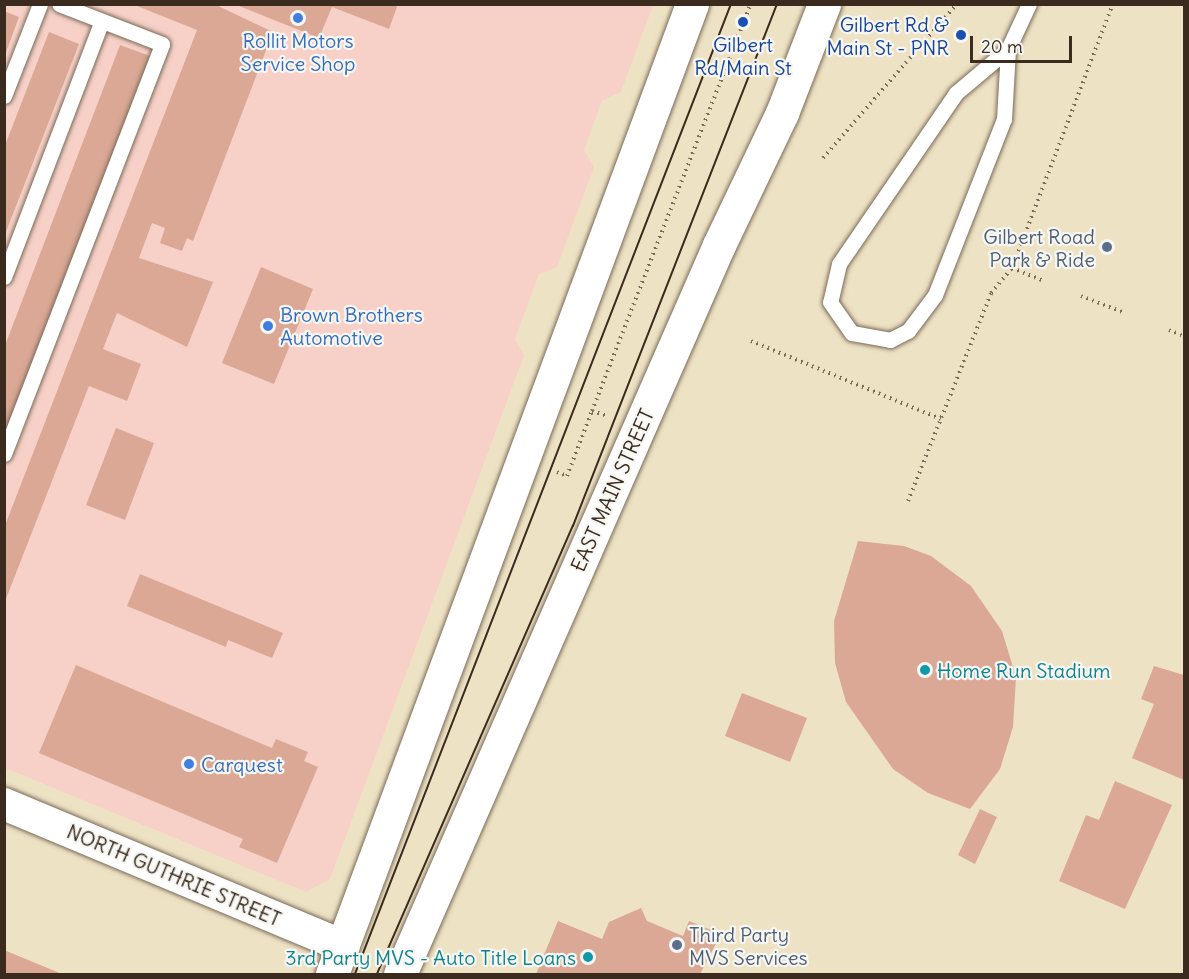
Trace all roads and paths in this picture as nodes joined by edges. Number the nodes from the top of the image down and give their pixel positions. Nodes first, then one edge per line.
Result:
1 (40, 4) edge
2 (59, 4) edge
3 (692, 4) edge
4 (751, 4) edge
5 (824, 4) edge
6 (957, 4) edge
7 (1029, 4) edge
8 (1113, 4) edge
9 (102, 21) junction
10 (1008, 49) junction
11 (4, 96) edge
12 (823, 158) dead end
13 (1012, 268) junction
14 (4, 277) edge
15 (1044, 281) dead end
16 (1081, 296) dead end
17 (1125, 313) dead end
18 (1169, 330) dead end
19 (1185, 336) edge
20 (751, 341) dead end
21 (592, 411) junction
22 (607, 416) dead end
23 (941, 419) junction
24 (4, 453) edge
25 (557, 472) dead end
26 (908, 501) dead end
27 (4, 804) edge
28 (338, 960) edge
29 (400, 975) edge

1 - 11 lane
2 - 9 lane
3 - 28 main road
4 - 21 path
5 - 29 main road, EAST MAIN STREET
6 - 12 path
7 - 10 lane
8 - 13 path
9 - 14 lane
9 - 24 lane
10 - 10 lane
13 - 15 path
13 - 23 path
16 - 17 path
18 - 19 path
20 - 23 path
21 - 22 path
21 - 25 path
23 - 26 path
27 - 28 street, NORTH GUTHRIE STREET

